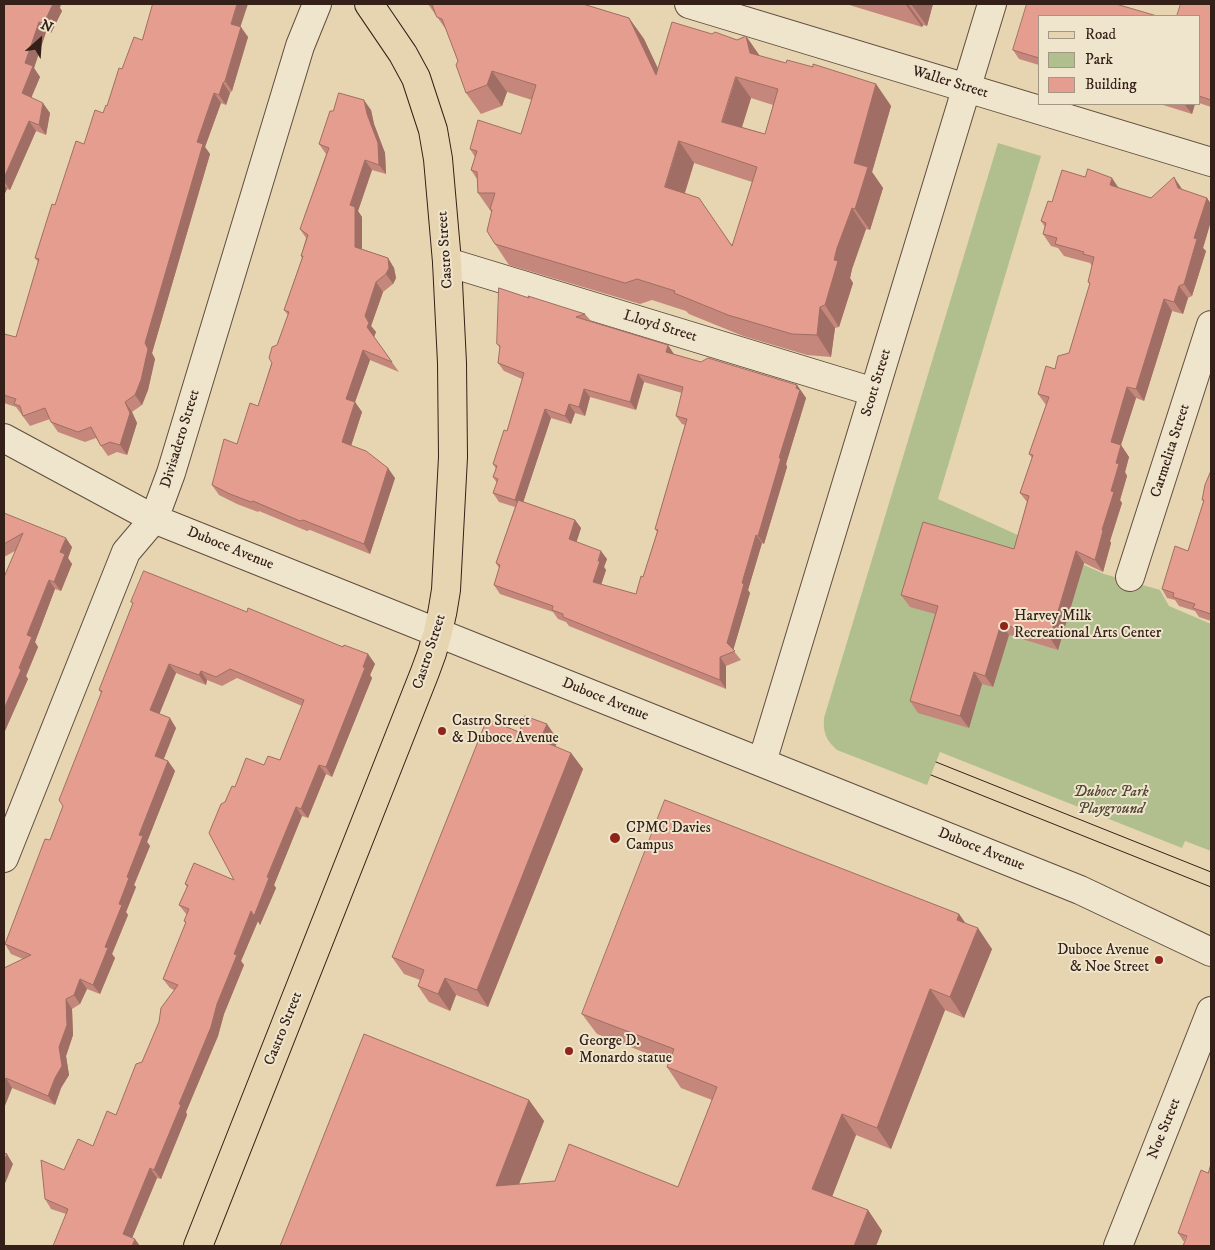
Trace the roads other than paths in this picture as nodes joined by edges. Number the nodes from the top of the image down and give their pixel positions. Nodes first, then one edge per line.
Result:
1 (317, 4) edge
2 (369, 4) edge
3 (689, 4) edge
4 (992, 4) edge
5 (966, 88) junction
6 (1211, 162) edge
7 (447, 262) junction
8 (1211, 325) edge
9 (874, 392) junction
10 (4, 438) edge
11 (154, 519) junction
12 (1130, 577) dead end
13 (439, 633) junction
14 (762, 762) junction
15 (4, 858) edge
16 (1211, 952) edge
17 (1211, 1011) edge
18 (198, 1246) edge
19 (1118, 1246) edge

1 - 11 street, Divisadero Street
2 - 7 main road, Castro Street
3 - 5 street, Waller Street
4 - 5 street, Scott Street
5 - 6 street, Waller Street
5 - 9 street, Scott Street
7 - 9 street, Lloyd Street
7 - 13 main road, Castro Street
8 - 12 street, Carmelita Street
9 - 14 street, Scott Street
10 - 11 street, Duboce Avenue
11 - 13 street, Duboce Avenue
11 - 15 street, Divisadero Street
13 - 14 street, Duboce Avenue
13 - 18 main road, Castro Street
14 - 16 street, Duboce Avenue
17 - 19 street, Noe Street

